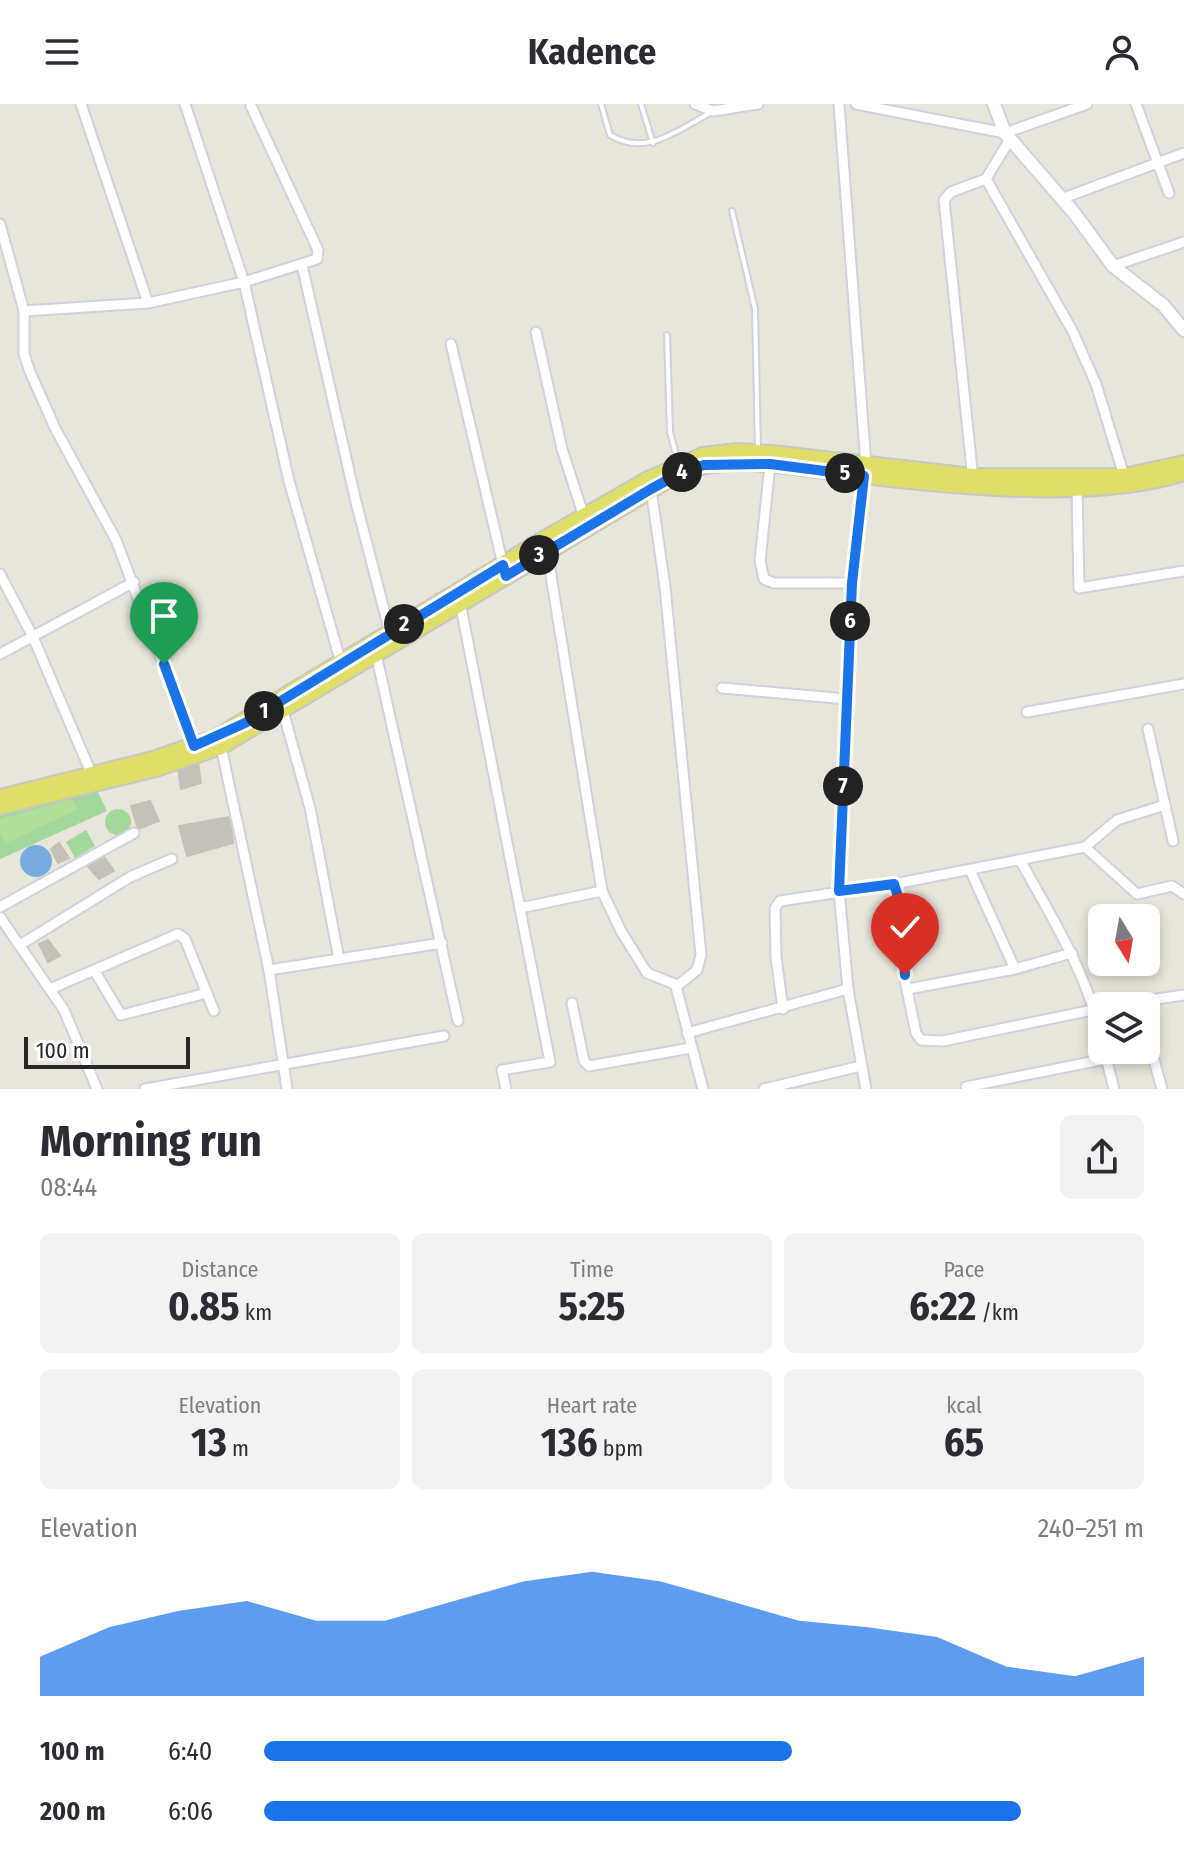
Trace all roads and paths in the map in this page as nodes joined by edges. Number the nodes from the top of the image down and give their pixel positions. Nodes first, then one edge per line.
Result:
1 (81, 104) edge
2 (185, 104) edge
3 (601, 104) edge
4 (641, 104) edge
5 (695, 104) edge
6 (758, 104) edge
7 (839, 104) edge
8 (856, 104) edge
9 (994, 104) edge
10 (1087, 104) edge
11 (1136, 104) edge
12 (251, 106) dead end
13 (713, 111) junction
14 (1008, 136) junction
15 (653, 143) junction
16 (1184, 153) edge
17 (1157, 163) junction
18 (986, 179) junction
19 (1169, 193) dead end
20 (1061, 199) junction
21 (732, 211) dead end
22 (0, 224) edge
23 (1184, 242) edge
24 (302, 265) junction
25 (1113, 266) junction
26 (244, 282) junction
27 (148, 303) junction
28 (24, 311) junction
29 (1184, 330) edge
30 (536, 332) dead end
31 (667, 335) dead end
32 (451, 344) dead end
33 (758, 453) junction
34 (1184, 463) edge
35 (678, 464) junction
36 (770, 464) junction
37 (865, 470) junction
38 (1184, 473) edge
39 (1124, 476) junction
40 (973, 481) junction
41 (1077, 488) junction
42 (651, 489) junction
43 (584, 517) junction
44 (547, 550) junction
45 (504, 571) junction
46 (1184, 571) edge
47 (1, 579) edge
48 (134, 582) junction
49 (852, 583) junction
50 (460, 602) junction
51 (390, 633) junction
52 (33, 637) junction
53 (0, 654) edge
54 (376, 654) junction
55 (341, 663) junction
56 (1184, 684) edge
57 (722, 688) dead end
58 (847, 699) junction
59 (283, 711) junction
60 (1027, 712) dead end
61 (1148, 729) dead end
62 (194, 746) junction
63 (221, 747) junction
64 (92, 775) junction
65 (0, 797) edge
66 (1165, 805) junction
67 (0, 807) edge
68 (134, 833) dead end
69 (1173, 841) dead end
70 (1085, 847) junction
71 (172, 859) dead end
72 (1020, 860) junction
73 (970, 870) junction
74 (894, 884) junction
75 (602, 891) junction
76 (839, 891) junction
77 (1184, 894) edge
78 (0, 907) edge
79 (520, 908) junction
80 (0, 917) edge
81 (442, 943) junction
82 (20, 945) junction
83 (1072, 953) junction
84 (339, 959) junction
85 (1015, 969) junction
86 (94, 970) junction
87 (269, 970) junction
88 (677, 985) junction
89 (50, 989) junction
90 (848, 989) junction
91 (908, 989) junction
92 (1090, 992) edge
93 (207, 993) junction
94 (1184, 995) edge
95 (1160, 1000) edge
96 (572, 1003) dead end
97 (783, 1009) junction
98 (1088, 1010) edge
99 (214, 1011) dead end
100 (458, 1021) dead end
101 (687, 1033) junction
102 (444, 1036) dead end
103 (691, 1048) junction
104 (1088, 1059) edge
105 (285, 1063) junction
106 (1107, 1064) edge
107 (1155, 1064) edge
108 (861, 1066) junction
109 (966, 1087) dead end
110 (97, 1089) edge
111 (145, 1089) edge
112 (287, 1089) edge
113 (506, 1089) edge
114 (703, 1089) edge
115 (764, 1089) edge
116 (866, 1089) edge
117 (1114, 1089) edge
118 (1162, 1089) edge

1 - 27 street
2 - 26 street
3 - 15 lane
4 - 15 lane
5 - 13 street
6 - 13 street
7 - 37 street
8 - 14 street
9 - 14 street
10 - 14 street
11 - 17 street
12 - 24 street
13 - 15 lane
14 - 18 street
14 - 20 street
16 - 17 street
17 - 19 street
17 - 20 street
18 - 39 street
18 - 40 street
20 - 25 street
21 - 33 lane
22 - 28 street
23 - 25 street
24 - 26 street
24 - 51 street
25 - 29 street
26 - 27 street
26 - 55 street
27 - 28 street
28 - 48 street
30 - 43 street
31 - 35 lane
32 - 45 street
33 - 35 main road
33 - 37 main road
34 - 39 main road
35 - 43 main road
36 - 37 main road
36 - 42 main road
36 - 49 street
37 - 40 main road
37 - 49 street
38 - 41 main road
39 - 40 main road
40 - 41 main road
41 - 46 street
42 - 44 main road
42 - 88 street
43 - 45 main road
44 - 45 main road
44 - 75 street
45 - 50 main road
45 - 51 main road
47 - 52 street
48 - 52 street
48 - 62 street
49 - 58 street
50 - 54 main road
50 - 79 street
51 - 55 main road
52 - 53 street
52 - 64 street
54 - 59 main road
54 - 81 street
55 - 62 main road
56 - 60 street
57 - 58 street
58 - 76 street
59 - 63 main road
59 - 84 street
61 - 66 street
62 - 64 main road
63 - 67 main road
63 - 87 street
64 - 65 main road
66 - 69 street
66 - 70 street
68 - 78 street
70 - 72 street
70 - 77 street
71 - 82 street
72 - 73 street
72 - 83 street
73 - 74 street
73 - 85 street
74 - 76 street
74 - 91 street
75 - 79 street
75 - 88 street
76 - 90 street
76 - 97 street
79 - 113 street
80 - 82 street
81 - 84 street
81 - 100 street
82 - 89 street
83 - 85 street
83 - 92 street
84 - 87 street
85 - 91 street
86 - 89 street
86 - 93 street
86 - 93 street
87 - 105 street
88 - 101 street
89 - 110 street
90 - 97 street
90 - 108 street
91 - 98 street
93 - 99 street
94 - 95 street
96 - 103 street
97 - 101 street
101 - 103 street
102 - 105 street
103 - 114 street
104 - 109 street
105 - 111 street
105 - 112 street
106 - 117 street
107 - 118 street
108 - 115 street
108 - 116 street

